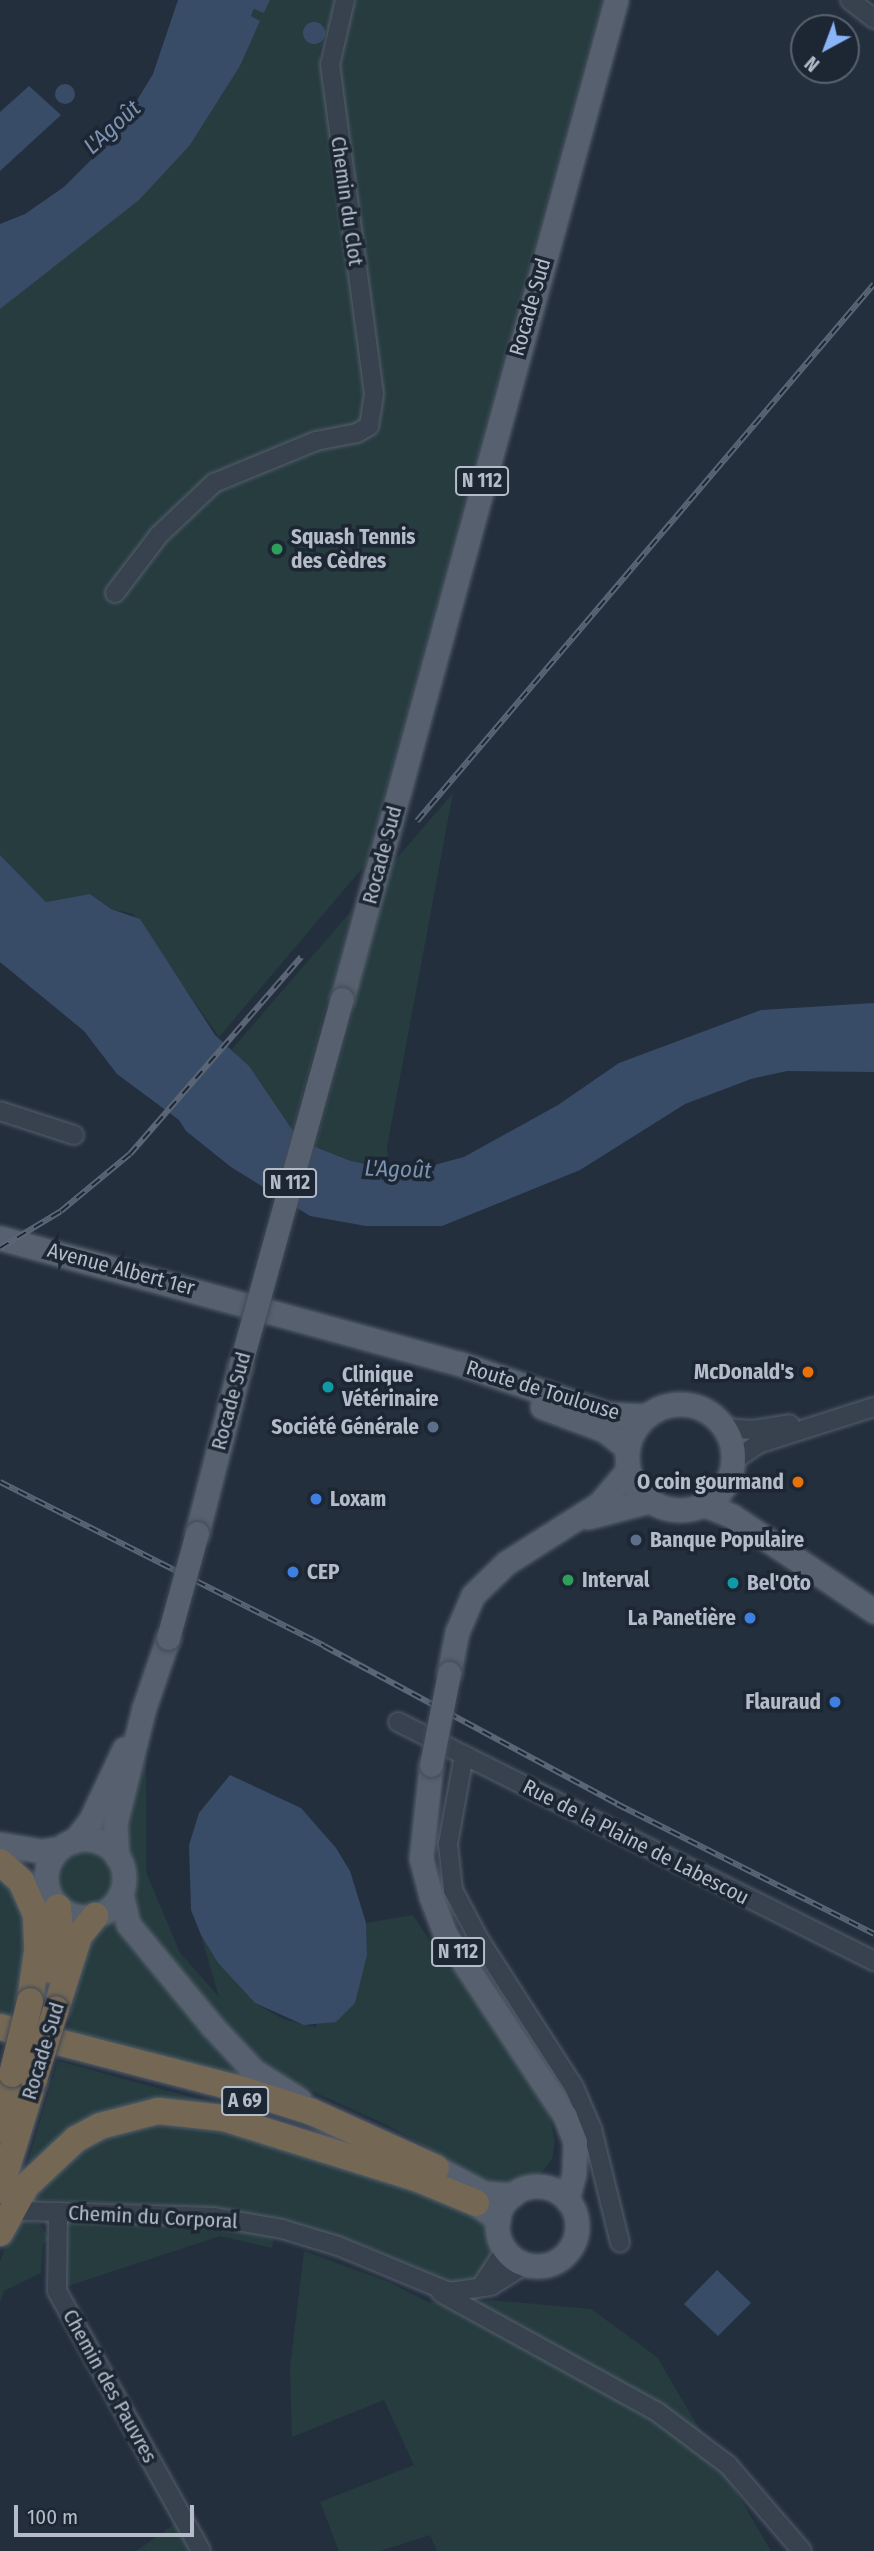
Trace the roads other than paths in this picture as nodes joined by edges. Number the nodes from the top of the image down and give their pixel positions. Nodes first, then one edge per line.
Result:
1 (345, 0) edge
2 (616, 0) edge
3 (850, 0) edge
4 (874, 19) edge
5 (115, 593) dead end
6 (0, 1111) edge
7 (74, 1135) dead end
8 (0, 1238) edge
9 (242, 1303) joint
10 (400, 1348) junction
11 (868, 1409) edge
12 (647, 1416) junction
13 (724, 1428) junction
14 (628, 1459) junction
15 (733, 1461) junction
16 (727, 1483) junction
17 (650, 1502) junction
18 (705, 1505) junction
19 (578, 1520) junction
20 (874, 1596) edge
21 (874, 1611) edge
22 (144, 1708) junction
23 (398, 1722) dead end
24 (464, 1755) junction
25 (0, 1844) edge
26 (67, 1844) junction
27 (117, 1857) junction
28 (0, 1862) edge
29 (121, 1893) junction
30 (58, 1906) junction
31 (95, 1916) junction
32 (874, 1961) edge
33 (43, 2005) junction
34 (0, 2027) edge
35 (0, 2037) edge
36 (23, 2077) junction
37 (565, 2116) junction
38 (0, 2130) edge
39 (0, 2143) edge
40 (436, 2168) junction
41 (548, 2188) junction
42 (0, 2190) edge
43 (513, 2195) junction
44 (567, 2200) junction
45 (476, 2203) junction
46 (24, 2211) dead end
47 (58, 2212) junction
48 (498, 2219) junction
49 (0, 2233) edge
50 (620, 2242) dead end
51 (505, 2250) junction
52 (526, 2264) junction
53 (432, 2288) junction
54 (480, 2289) junction
55 (201, 2551) edge
56 (802, 2551) edge

1 - 5 street, Chemin du Clot
2 - 22 main road, Rocade Sud / N 112, bridge
3 - 4 street
6 - 7 street
8 - 9 main road, Avenue Albert 1er
9 - 10 main road, Route de Toulouse
10 - 12 main road, Route de Toulouse
10 - 14 main road, Route de Toulouse
11 - 13 street
11 - 15 street
12 - 13 main road
12 - 14 main road
13 - 15 main road
14 - 17 main road
14 - 19 main road, N 112
15 - 16 main road
16 - 18 main road
16 - 20 main road
17 - 18 main road
17 - 19 main road, N 112
18 - 21 main road
19 - 37 main road, N 112, bridge
22 - 26 main road, Rocade Sud
22 - 27 main road, Rocade Sud
23 - 24 street, Rue de la Plaine de Labescou
24 - 32 street, Rue de la Plaine de Labescou
24 - 50 street
25 - 26 main road
26 - 27 main road
26 - 30 main road
27 - 29 main road
28 - 33 highway
29 - 31 main road
29 - 40 main road, A 69
30 - 31 main road
30 - 33 highway, Rocade Sud
31 - 33 highway, Rocade Sud
33 - 36 highway, Rocade Sud
34 - 40 highway, A 69
35 - 45 main road, A 69
36 - 38 highway
36 - 39 highway, Rocade Sud
36 - 42 highway, Rocade Sud
37 - 41 main road
37 - 44 main road, N 112
40 - 43 main road
41 - 43 main road
41 - 44 main road
43 - 48 main road
44 - 52 main road
45 - 48 main road
45 - 49 highway
46 - 47 street, Chemin du Corporal
47 - 53 street, Chemin du Corporal
47 - 55 street, Chemin des Pauvres
48 - 51 main road
51 - 52 main road
51 - 54 street
52 - 54 street, Chemin du Corporal
53 - 54 street, Chemin du Corporal
53 - 56 street

